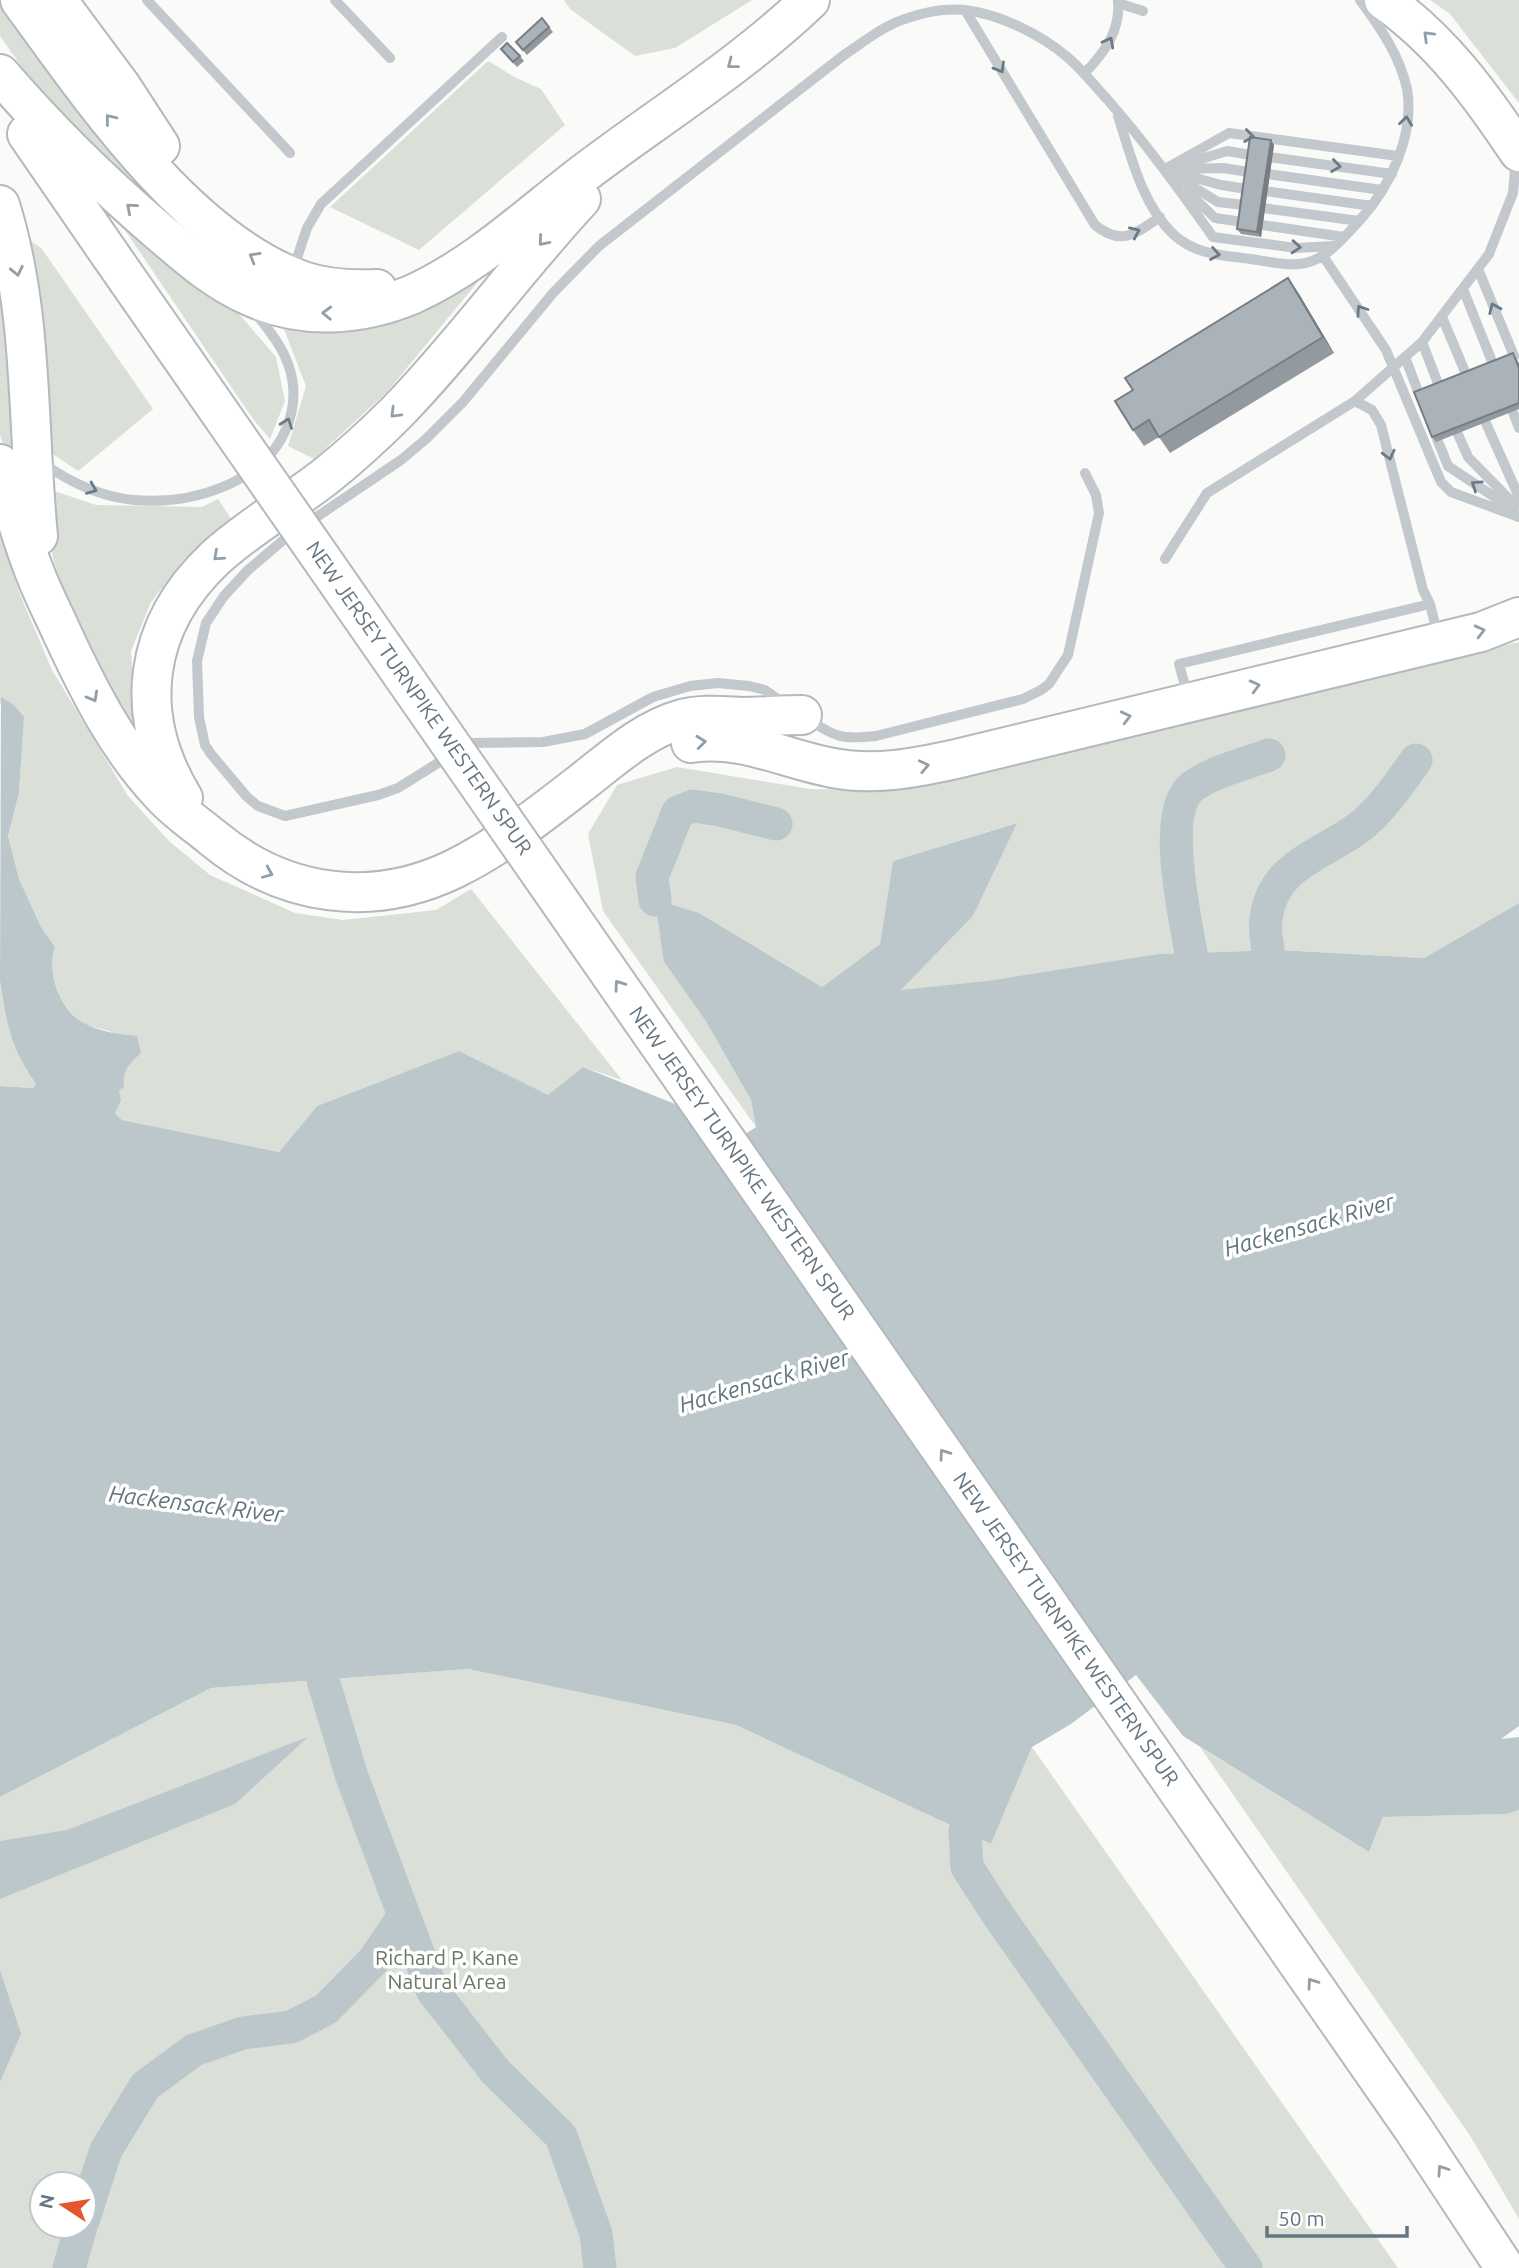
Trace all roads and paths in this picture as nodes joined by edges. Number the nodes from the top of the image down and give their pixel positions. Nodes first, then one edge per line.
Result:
1 (20, 0) edge
2 (57, 0) edge
3 (75, 0) edge
4 (147, 0) edge
5 (335, 0) edge
6 (825, 0) edge
7 (1360, 0) edge
8 (1384, 0) edge
9 (1118, 1) edge
10 (965, 10) junction
11 (798, 11) edge
12 (1143, 11) dead end
13 (502, 37) dead end
14 (390, 58) dead end
15 (0, 74) edge
16 (1084, 74) junction
17 (121, 86) junction
18 (0, 95) edge
19 (678, 106) junction
20 (1116, 110) junction
21 (0, 140) edge
22 (1517, 149) edge
23 (290, 153) dead end
24 (1251, 155) edge
25 (1398, 156) junction
26 (1269, 157) edge
27 (1166, 169) junction
28 (1249, 172) edge
29 (1267, 174) edge
30 (1392, 174) junction
31 (1247, 188) edge
32 (1382, 190) junction
33 (1265, 191) edge
34 (0, 205) edge
35 (1244, 205) edge
36 (1372, 206) junction
37 (1263, 208) edge
38 (1160, 217) junction
39 (1359, 221) junction
40 (207, 222) junction
41 (1243, 222) edge
42 (1262, 225) edge
43 (1344, 237) junction
44 (1334, 246) junction
45 (1323, 256) junction
46 (101, 263) junction
47 (1478, 269) junction
48 (292, 276) junction
49 (438, 280) junction
50 (236, 289) junction
51 (1463, 289) junction
52 (1442, 317) junction
53 (1422, 342) junction
54 (1514, 356) edge
55 (1405, 357) junction
56 (1493, 364) edge
57 (1394, 368) junction
58 (1466, 374) edge
59 (1439, 386) edge
60 (1419, 394) edge
61 (1355, 401) junction
62 (1512, 410) edge
63 (1485, 421) edge
64 (1519, 428) edge
65 (1457, 432) edge
66 (1437, 439) edge
67 (17, 460) edge
68 (1085, 473) dead end
69 (1519, 497) edge
70 (1519, 513) edge
71 (1165, 559) dead end
72 (1430, 604) junction
73 (1519, 617) edge
74 (1440, 641) junction
75 (1189, 702) junction
76 (802, 715) junction
77 (550, 808) junction
78 (211, 836) junction
79 (1474, 2268) edge
80 (1505, 2268) edge

40 -> 1 highway
2 - 17 highway
3 - 17 highway
4 - 23 lane
5 - 14 lane
6 - 11 highway
25 -> 7 lane
22 -> 8 highway
9 - 12 lane
16 -> 9 lane
10 - 16 lane
10 -> 38 lane
10 - 76 lane
11 -> 19 highway
13 - 48 lane
50 -> 15 highway
16 - 20 lane
17 - 40 highway
18 - 46 highway, NEW JERSEY TURNPIKE WESTERN SPUR
19 - 49 highway
19 -> 78 highway
20 - 27 lane
20 - 38 lane
21 - 46 highway, NEW JERSEY TURNPIKE WESTERN SPUR
22 - 47 lane
24 - 27 lane
27 -> 25 lane
25 - 30 lane
26 -> 30 lane
27 - 28 lane
27 - 31 lane
27 - 35 lane
27 - 41 lane
27 -> 44 lane
29 - 32 lane
30 - 32 lane
32 - 36 lane
33 - 36 lane
34 -> 67 highway
36 - 39 lane
37 - 39 lane
38 -> 45 lane
39 - 43 lane
48 -> 40 highway
42 - 43 lane
43 - 44 lane
44 - 45 lane
57 -> 45 lane
46 - 79 highway, NEW JERSEY TURNPIKE WESTERN SPUR
80 -> 46 highway, NEW JERSEY TURNPIKE WESTERN SPUR, bridge
47 - 51 lane
54 -> 47 lane
48 - 49 highway
49 -> 50 highway
67 -> 50 lane
51 - 52 lane
51 - 56 lane
52 - 53 lane
52 - 58 lane
53 - 55 lane
53 - 59 lane
55 - 57 lane
55 - 60 lane
57 - 61 lane
57 - 70 lane
61 - 71 lane
61 -> 72 lane
62 - 64 lane
63 - 69 lane
65 - 70 lane
70 -> 66 lane
67 -> 78 highway
68 - 76 lane
72 - 74 lane
72 - 75 lane
74 -> 73 highway
75 -> 74 highway
77 -> 75 highway
76 - 77 highway
78 -> 77 highway

